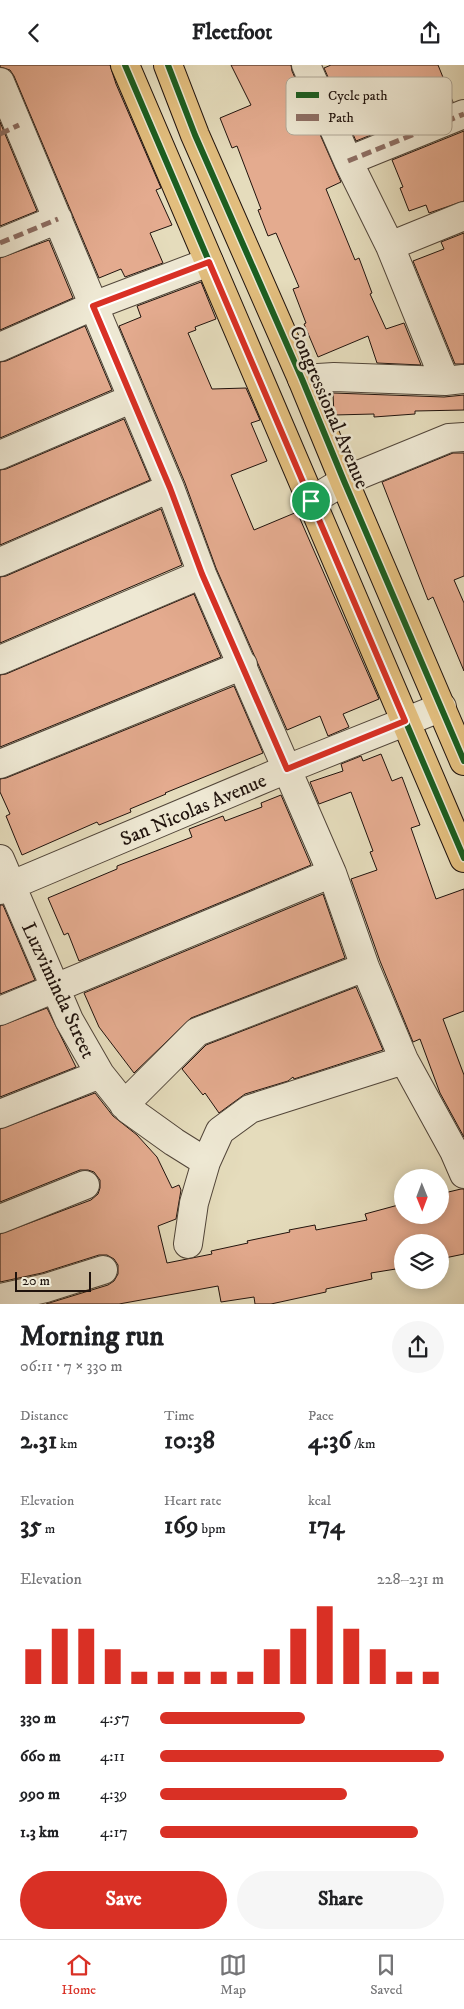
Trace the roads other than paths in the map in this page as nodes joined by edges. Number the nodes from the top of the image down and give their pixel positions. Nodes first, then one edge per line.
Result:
1 (124, 65) edge
2 (168, 65) edge
3 (306, 65) edge
4 (311, 77) edge
5 (0, 82) edge
6 (464, 114) edge
7 (452, 119) edge
8 (9, 129) edge
9 (337, 135) edge
10 (412, 135) edge
11 (348, 161) junction
12 (464, 216) edge
13 (58, 219) junction
14 (0, 243) edge
15 (390, 246) junction
16 (209, 262) junction
17 (93, 306) junction
18 (0, 347) edge
19 (302, 379) junction
20 (455, 380) edge
21 (131, 399) junction
22 (464, 437) edge
23 (0, 455) edge
24 (344, 481) junction
25 (170, 488) junction
26 (311, 501) junction
27 (0, 562) edge
28 (202, 574) junction
29 (0, 660) edge
30 (243, 665) junction
31 (442, 707) junction
32 (405, 721) junction
33 (464, 761) edge
34 (0, 764) edge
35 (287, 769) junction
36 (464, 858) edge
37 (0, 859) edge
38 (332, 873) junction
39 (6, 888) edge
40 (365, 967) junction
41 (55, 988) junction
42 (0, 1011) edge
43 (404, 1060) junction
44 (100, 1074) junction
45 (124, 1105) junction
46 (0, 1114) edge
47 (206, 1162) junction
48 (464, 1174) edge
49 (86, 1185) dead end
50 (0, 1219) edge
51 (188, 1244) dead end
52 (103, 1270) dead end
53 (0, 1298) edge

1 - 16 main road
2 - 19 main road, Congressional Avenue
3 - 4 street
5 - 8 street
6 - 7 street
8 - 13 street
9 - 11 street
10 - 11 street
11 - 15 street
12 - 15 street
13 - 14 street
13 - 17 street
15 - 20 street
16 - 17 street
16 - 26 main road
17 - 18 street
17 - 21 street
19 - 20 street
19 - 24 main road, Congressional Avenue
21 - 23 street
21 - 25 street
22 - 24 street
24 - 26 street
24 - 31 main road, Congressional Avenue
25 - 27 street
25 - 28 street
26 - 32 main road
28 - 29 street
28 - 30 street
30 - 34 street
30 - 35 street
31 - 32 street, San Nicolas Avenue
31 - 33 main road, Congressional Avenue
32 - 35 street, San Nicolas Avenue
32 - 36 main road
35 - 38 street
35 - 39 street, San Nicolas Avenue
37 - 39 street, Luzviminda Street
38 - 40 street
38 - 41 street
39 - 41 street, Luzviminda Street
40 - 43 street
40 - 45 street
41 - 42 street
41 - 44 street, Luzviminda Street
43 - 47 street
43 - 48 street
44 - 45 street, Luzviminda Street
44 - 46 street
45 - 47 street, Luzviminda Street
47 - 51 street
49 - 50 street
52 - 53 street

